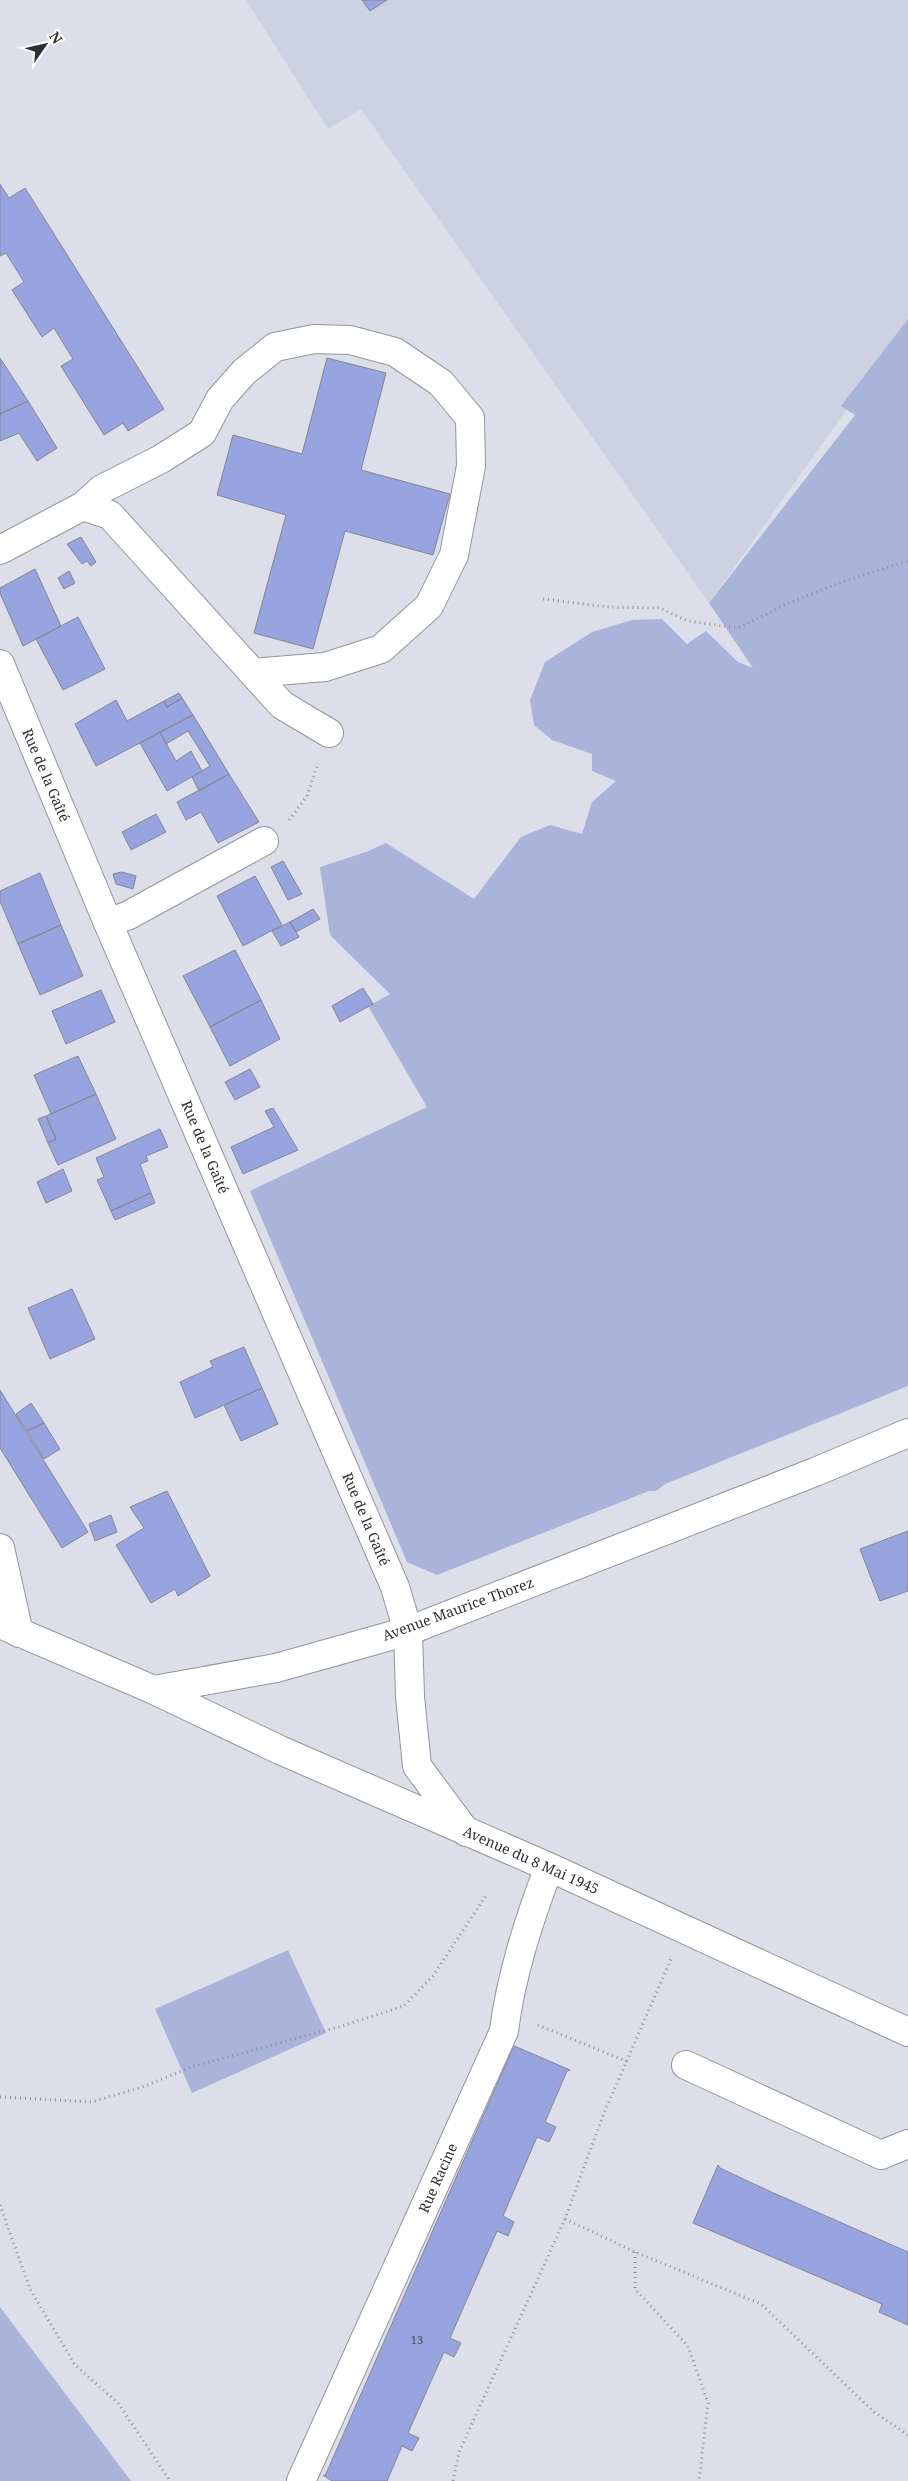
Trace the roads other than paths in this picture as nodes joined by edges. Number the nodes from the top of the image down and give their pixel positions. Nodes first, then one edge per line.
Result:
1 (83, 506) junction
2 (0, 550) edge
3 (0, 664) edge
4 (253, 673) junction
5 (328, 732) road end
6 (264, 841) road end
7 (108, 923) junction
8 (908, 1433) edge
9 (0, 1548) edge
10 (10, 1628) edge
11 (408, 1631) junction
12 (154, 1690) junction
13 (466, 1832) junction
14 (549, 1867) junction
15 (908, 2032) edge
16 (686, 2065) dead end
17 (908, 2144) edge
18 (301, 2481) edge

1 - 2 street
1 - 4 street
1 - 4 street
3 - 7 street, Rue de la Gaîté
4 - 5 street
6 - 7 street
7 - 11 street, Rue de la Gaîté
8 - 11 street, Avenue Maurice Thorez
9 - 10 street
10 - 12 street
11 - 12 street, Avenue Maurice Thorez
11 - 13 street, Rue de la Gaîté
12 - 13 street, Avenue du 8 Mai 1945
13 - 14 street, Avenue du 8 Mai 1945
14 - 15 street, Avenue du 8 Mai 1945
14 - 18 street, Rue Racine
16 - 17 street

